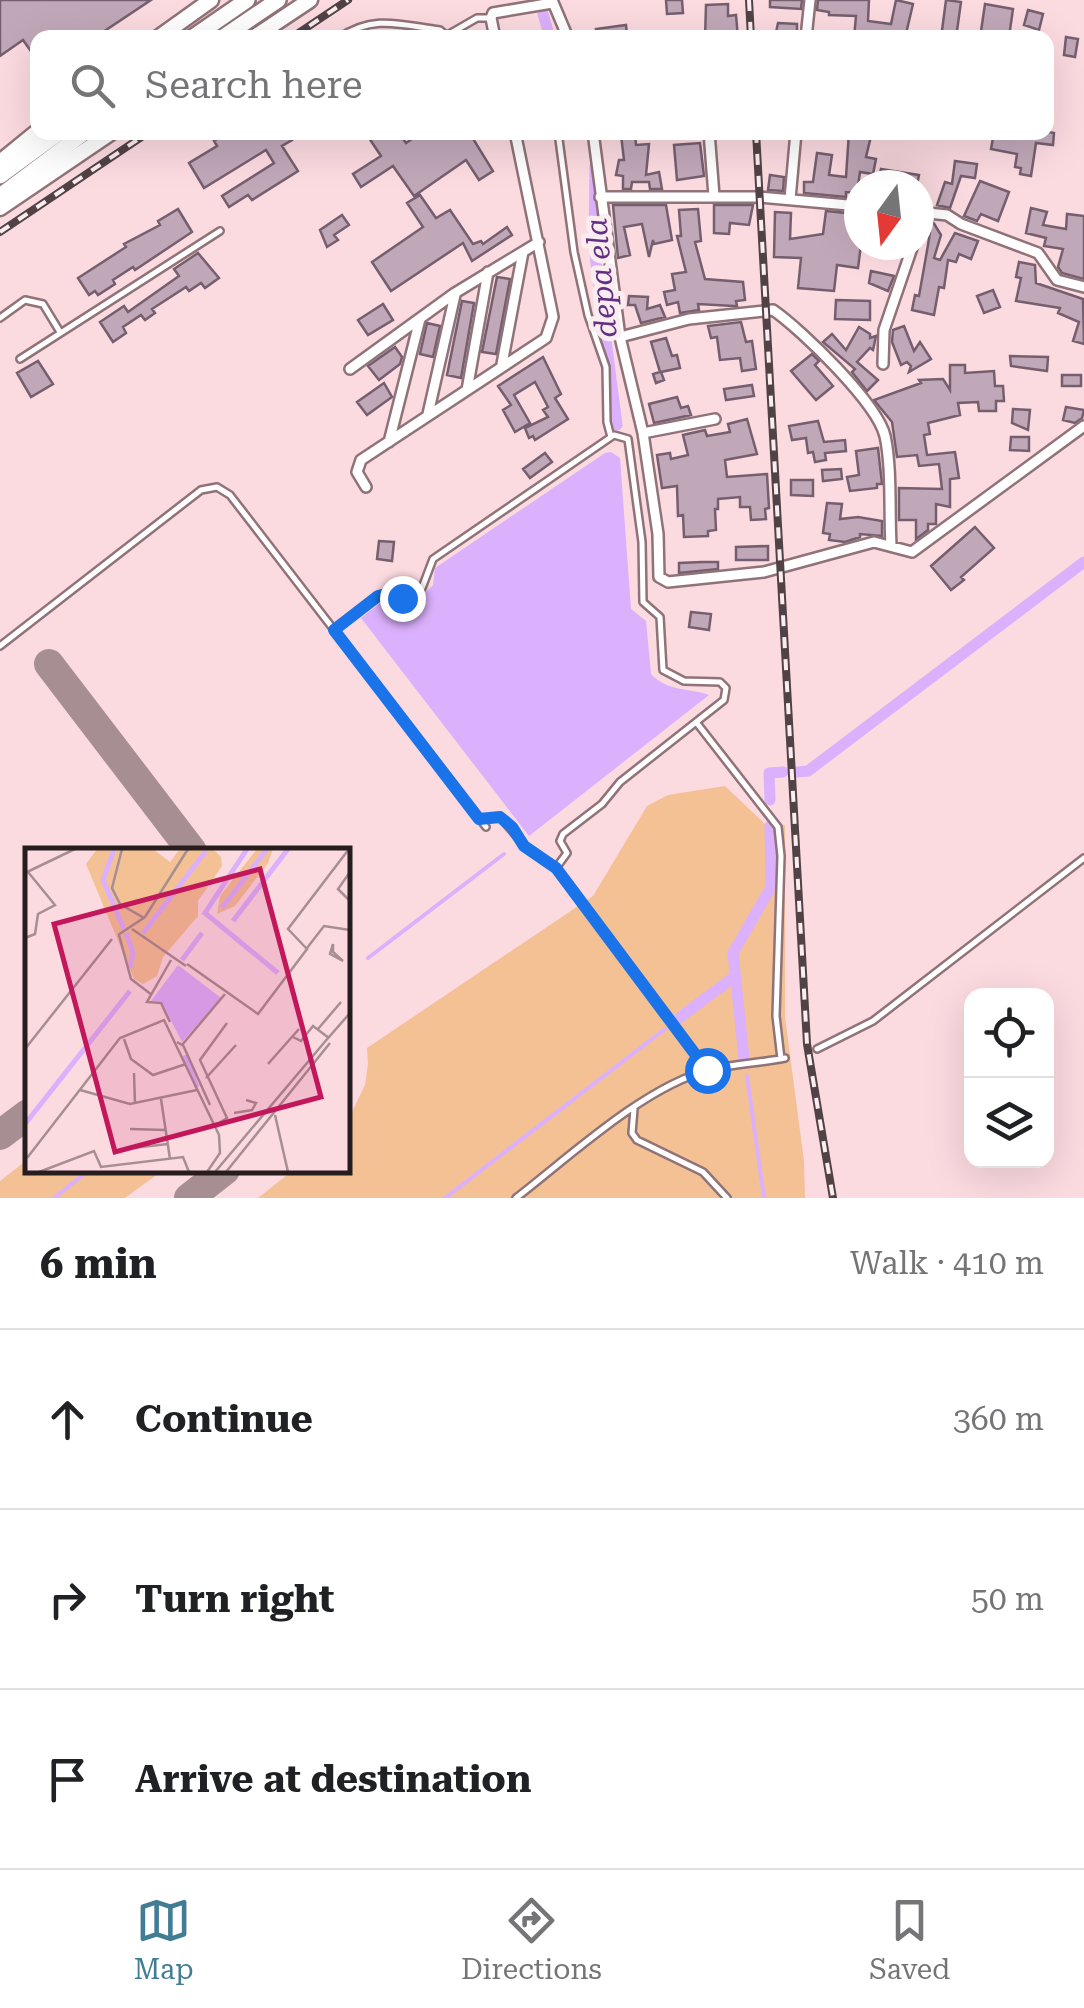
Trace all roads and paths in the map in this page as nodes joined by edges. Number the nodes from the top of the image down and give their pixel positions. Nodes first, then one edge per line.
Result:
1 (210, 0) edge
2 (247, 0) edge
3 (278, 0) edge
4 (310, 0) edge
5 (810, 0) edge
6 (552, 1) edge
7 (491, 18) junction
8 (169, 30) edge
9 (204, 30) edge
10 (234, 30) edge
11 (265, 30) edge
12 (351, 30) edge
13 (440, 30) edge
14 (457, 30) edge
15 (493, 30) edge
16 (565, 30) edge
17 (807, 30) edge
18 (30, 138) edge
19 (49, 140) edge
20 (74, 140) edge
21 (100, 140) edge
22 (517, 140) edge
23 (559, 140) edge
24 (594, 140) edge
25 (710, 140) edge
26 (795, 140) edge
27 (0, 162) edge
28 (0, 176) edge
29 (0, 196) edge
30 (714, 196) junction
31 (600, 197) junction
32 (790, 200) junction
33 (844, 205) edge
34 (0, 208) edge
35 (934, 214) edge
36 (220, 231) dead end
37 (539, 242) junction
38 (523, 252) junction
39 (908, 260) edge
40 (488, 272) junction
41 (1084, 287) edge
42 (455, 294) junction
43 (0, 318) edge
44 (420, 320) junction
45 (61, 333) junction
46 (620, 338) junction
47 (20, 360) dead end
48 (502, 364) junction
49 (883, 364) dead end
50 (350, 369) dead end
51 (466, 390) junction
52 (428, 414) junction
53 (715, 419) dead end
54 (1084, 426) edge
55 (643, 432) junction
56 (610, 438) junction
57 (389, 442) junction
58 (366, 487) dead end
59 (892, 545) junction
60 (334, 630) junction
61 (0, 646) edge
62 (696, 722) junction
63 (479, 819) junction
64 (486, 827) dead end
65 (1084, 858) edge
66 (556, 868) junction
67 (817, 1049) dead end
68 (707, 1070) junction
69 (634, 1109) junction
70 (516, 1198) edge
71 (727, 1198) edge

1 - 8 main road
2 - 9 highway
3 - 10 highway
4 - 11 main road
5 - 17 street
6 - 7 street
6 - 16 street
7 - 14 lane
7 - 15 street
12 - 13 lane
18 - 27 main road
19 - 28 highway
20 - 29 highway
21 - 34 main road
22 - 37 street
23 - 56 lane
24 - 31 street
25 - 30 street
26 - 32 street
30 - 31 street
30 - 32 street
31 - 46 street
32 - 33 street
35 - 41 street
36 - 45 lane
37 - 38 street
37 - 48 street
38 - 40 street
38 - 48 street
39 - 49 street
40 - 42 street
40 - 51 street
42 - 44 street
42 - 52 street
43 - 45 lane
44 - 50 street
44 - 57 street
45 - 47 lane
46 - 55 street
46 - 59 street
48 - 51 street
51 - 52 street
52 - 57 street
53 - 55 street
54 - 59 street
55 - 59 street
56 - 60 lane
56 - 62 lane
57 - 58 street
60 - 61 lane
60 - 63 lane
62 - 66 lane
62 - 68 lane
63 - 64 lane
63 - 66 lane
65 - 67 lane
66 - 68 lane
68 - 69 lane
69 - 70 lane
69 - 71 lane

